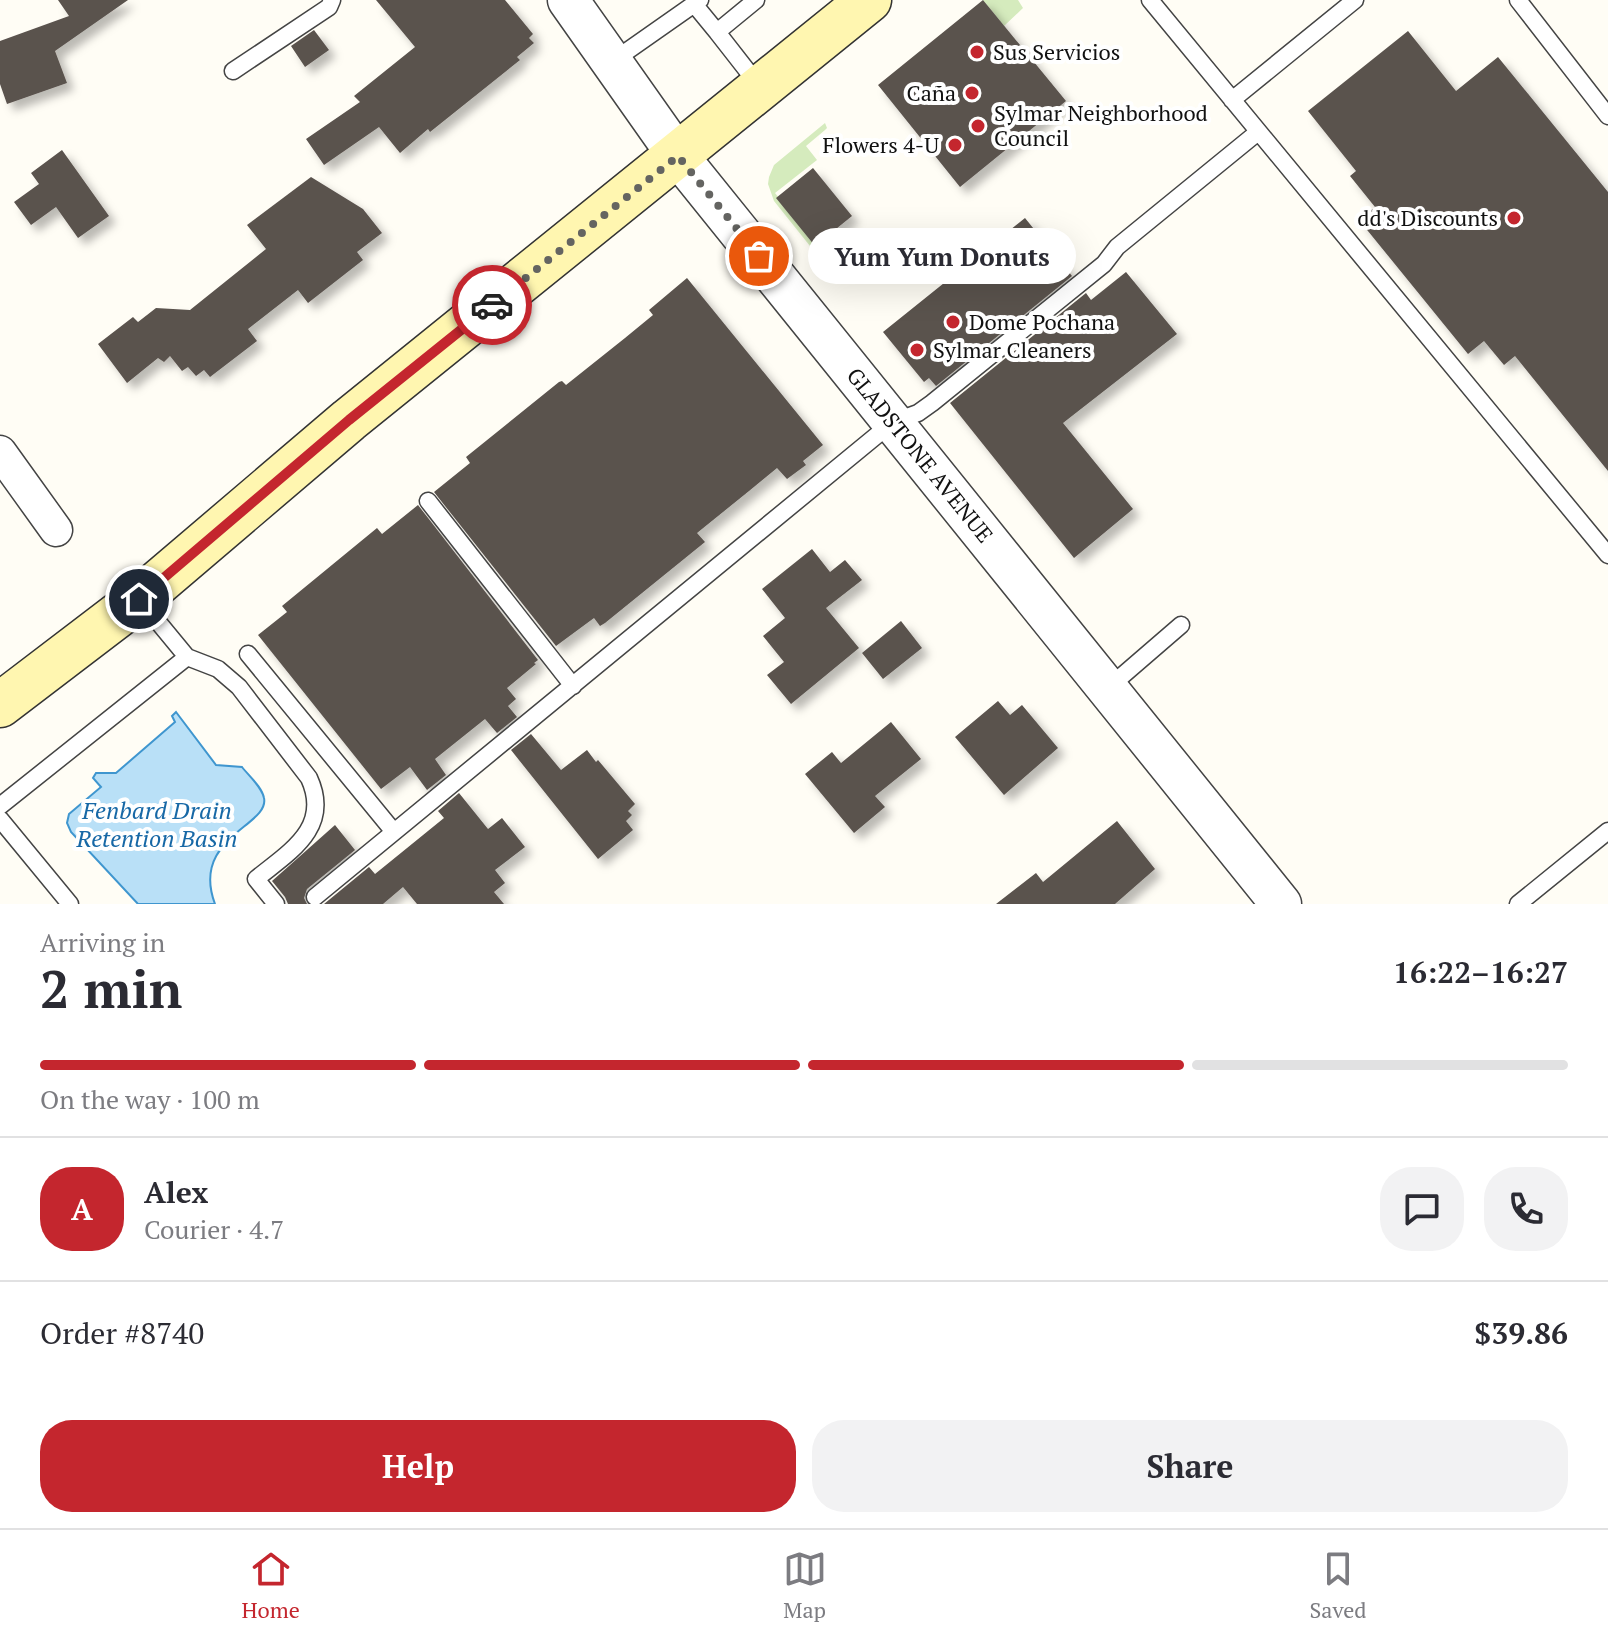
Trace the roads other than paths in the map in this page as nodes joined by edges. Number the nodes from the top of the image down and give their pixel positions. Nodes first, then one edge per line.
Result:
1 (332, 0) edge
2 (568, 0) edge
3 (756, 0) edge
4 (869, 0) edge
5 (1150, 0) edge
6 (1355, 0) edge
7 (1518, 0) edge
8 (697, 2) edge
9 (717, 32) junction
10 (612, 62) junction
11 (233, 71) dead end
12 (761, 88) junction
13 (1232, 100) junction
14 (1608, 116) edge
15 (1258, 132) junction
16 (678, 156) junction
17 (893, 422) junction
18 (0, 452) edge
19 (428, 501) dead end
20 (56, 530) dead end
21 (1608, 555) edge
22 (139, 599) junction
23 (1181, 625) dead end
24 (248, 654) dead end
25 (187, 657) junction
26 (573, 686) junction
27 (1108, 688) junction
28 (0, 705) edge
29 (0, 806) edge
30 (0, 819) edge
31 (1608, 831) edge
32 (394, 832) junction
33 (315, 897) dead end
34 (70, 904) edge
35 (276, 904) edge
36 (1281, 904) edge
37 (1518, 904) edge

1 - 11 lane
2 - 10 street, GLADSTONE AVENUE
3 - 9 lane
4 - 12 main road
5 - 13 lane
6 - 13 lane
7 - 14 lane
8 - 9 lane
8 - 10 lane
9 - 12 lane
10 - 16 street, GLADSTONE AVENUE
12 - 16 main road
13 - 15 lane
15 - 17 lane
15 - 21 lane
16 - 17 street, GLADSTONE AVENUE
16 - 22 main road
17 - 26 lane
17 - 27 street, GLADSTONE AVENUE
18 - 20 street
19 - 26 lane
22 - 25 lane
22 - 28 main road
23 - 27 lane
24 - 32 lane
25 - 29 lane
25 - 35 lane
26 - 32 lane
27 - 36 street, GLADSTONE AVENUE
30 - 34 lane
31 - 37 lane
32 - 33 lane

